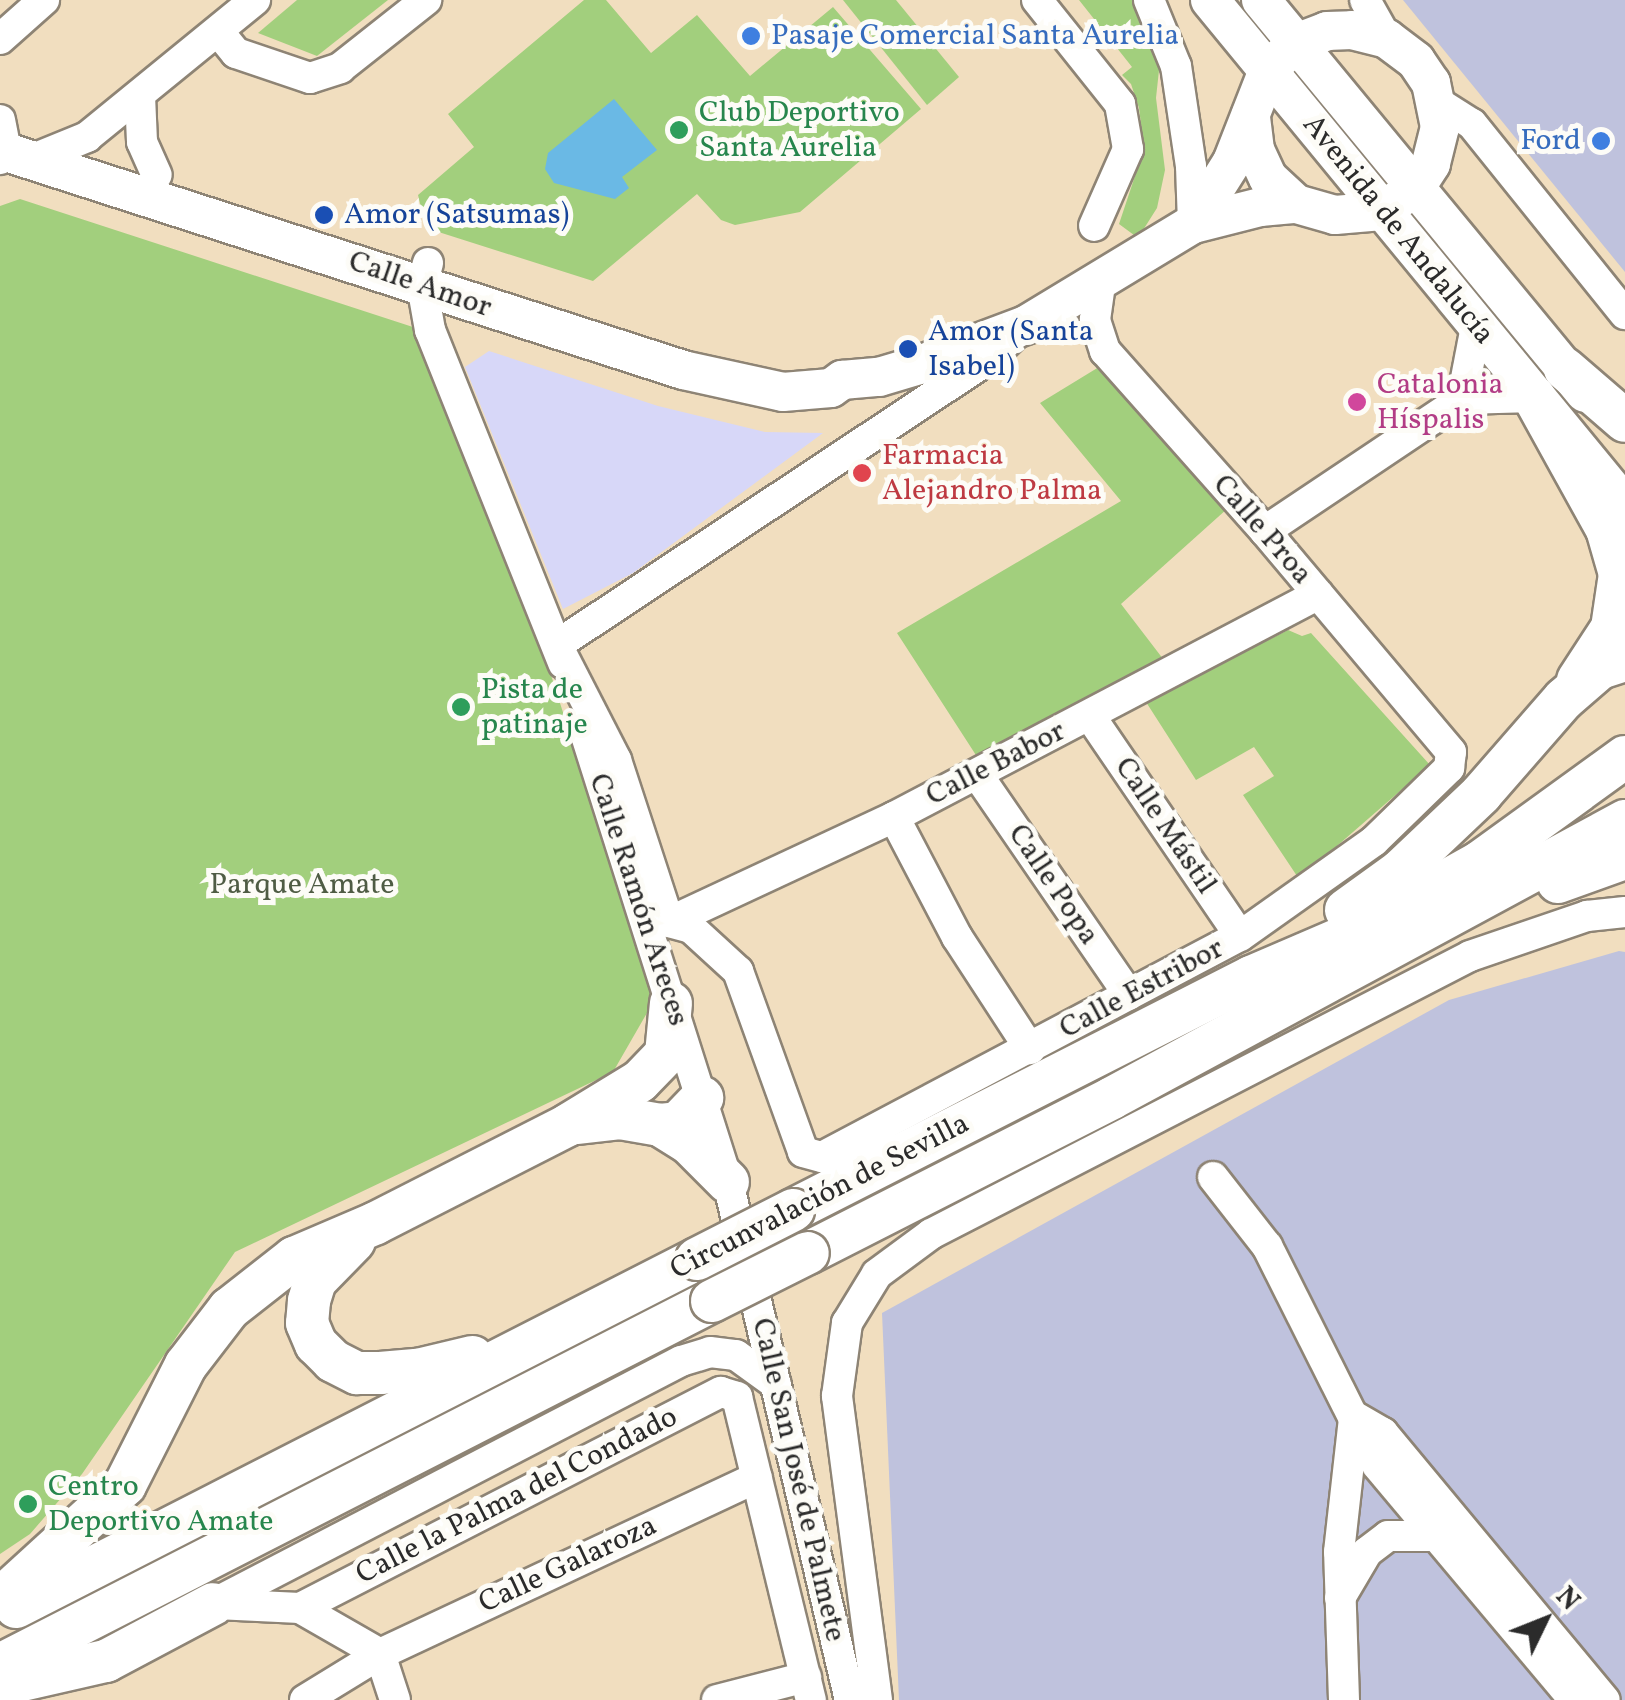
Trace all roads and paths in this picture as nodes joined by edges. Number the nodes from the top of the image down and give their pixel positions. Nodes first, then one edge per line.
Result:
1 (44, 0) edge
2 (255, 0) edge
3 (426, 0) edge
4 (1038, 0) edge
5 (1149, 0) edge
6 (1210, 0) edge
7 (1261, 0) edge
8 (1365, 0) edge
9 (218, 31) junction
10 (0, 39) edge
11 (1386, 39) junction
12 (1296, 44) junction
13 (1268, 70) junction
14 (140, 96) junction
15 (1437, 102) junction
16 (1251, 115) junction
17 (13, 142) edge
18 (1186, 142) junction
19 (1232, 162) junction
20 (157, 175) junction
21 (1416, 187) junction
22 (1296, 204) junction
23 (1382, 211) junction
24 (1193, 224) junction
25 (1094, 226) dead end
26 (425, 274) junction
27 (1100, 284) junction
28 (1625, 314) edge
29 (1026, 324) junction
30 (1476, 326) junction
31 (861, 379) junction
32 (1550, 383) junction
33 (1462, 399) junction
34 (1625, 421) edge
35 (887, 425) junction
36 (1625, 440) edge
37 (1625, 504) edge
38 (1265, 532) junction
39 (1318, 594) junction
40 (558, 645) junction
41 (1625, 660) edge
42 (1564, 699) junction
43 (1090, 716) junction
44 (1625, 757) edge
45 (1449, 768) joint
46 (977, 774) junction
47 (894, 817) junction
48 (1625, 820) edge
49 (1625, 858) edge
50 (1625, 912) edge
51 (669, 922) junction
52 (1240, 936) junction
53 (1251, 977) junction
54 (1129, 996) junction
55 (671, 1004) junction
56 (1030, 1049) junction
57 (640, 1081) junction
58 (699, 1088) junction
59 (1112, 1098) junction
60 (568, 1125) junction
61 (660, 1125) junction
62 (1214, 1176) dead end
63 (728, 1182) junction
64 (376, 1223) junction
65 (746, 1259) joint
66 (541, 1340) junction
67 (776, 1384) junction
68 (737, 1397) joint
69 (1354, 1416) junction
70 (756, 1476) junction
71 (1433, 1536) junction
72 (0, 1599) edge
73 (1338, 1601) junction
74 (213, 1604) junction
75 (300, 1608) junction
76 (0, 1615) edge
77 (380, 1654) junction
78 (106, 1660) junction
79 (0, 1665) edge
80 (0, 1685) edge
81 (808, 1689) edge
82 (29, 1700) edge
83 (305, 1700) edge
84 (395, 1700) edge
85 (717, 1700) edge
86 (850, 1700) edge
87 (878, 1700) edge
88 (1344, 1700) edge
89 (1574, 1700) edge
90 (1605, 1700) edge

1 - 10 street
2 - 9 street
3 - 9 street
4 - 25 street
5 - 18 street
6 - 13 main road, Avenida de Andalucía
7 - 12 main road, Avenida de Andalucía
8 - 11 street
9 - 14 street
11 - 12 main road
11 - 15 main road
12 - 13 main road
12 - 21 main road, Avenida de Andalucía
13 - 16 main road
13 - 23 main road, Avenida de Andalucía
14 - 17 street
14 - 20 street
15 - 21 main road
15 - 28 street
16 - 19 main road
16 - 22 main road
17 - 20 main road, Calle Amor
17 - 26 main road, Calle Amor
18 - 19 street
18 - 24 street
19 - 24 main road
20 - 26 main road, Calle Amor
21 - 23 main road
21 - 32 main road, Avenida de Andalucía
22 - 23 main road
22 - 24 main road
23 - 30 main road, Avenida de Andalucía
24 - 27 main road
26 - 31 main road, Calle Amor
26 - 40 street, Calle Ramón Areces
27 - 29 main road
27 - 38 street, Calle Proa
29 - 31 main road
29 - 35 street
30 - 32 main road, Avenida de Andalucía
30 - 33 street
31 - 35 street
32 - 33 street
32 - 34 highway
32 - 36 main road, Avenida de Andalucía
32 - 37 main road, Avenida de Andalucía
32 - 42 highway
33 - 38 street
35 - 40 street
38 - 39 street, Calle Proa
39 - 43 street, Calle Babor
39 - 45 street, Calle Proa
40 - 51 street
40 - 55 street, Calle Ramón Areces
41 - 42 highway
42 - 53 highway
43 - 46 street, Calle Babor
43 - 52 street, Calle Mástil
44 - 53 highway, Circunvalación de Sevilla
45 - 52 street, Calle Estribor
46 - 47 street, Calle Babor
46 - 54 street, Calle Popa
47 - 51 street, Calle Babor
47 - 56 street
48 - 59 highway, Circunvalación de Sevilla
49 - 59 highway
50 - 87 street
51 - 56 street, Calle Estribor
52 - 54 street, Calle Estribor
53 - 66 highway, Circunvalación de Sevilla, bridge
54 - 56 street, Calle Estribor
55 - 57 highway
55 - 58 street, Calle Ramón Areces
57 - 58 highway
57 - 60 highway
58 - 61 highway
58 - 63 street, Calle Ramón Areces
59 - 79 highway, Circunvalación de Sevilla, bridge
60 - 61 highway
60 - 64 highway
61 - 63 highway
62 - 69 street
63 - 65 street, Calle Ramón Areces
64 - 66 highway
64 - 72 highway
65 - 67 street, Calle San José de Palmete
66 - 76 highway, Circunvalación de Sevilla
67 - 74 street
67 - 86 street, Calle San José de Palmete
68 - 70 street, Calle San José de Palmete
68 - 75 street, Calle la Palma del Condado
69 - 71 street
69 - 73 street
69 - 90 street
70 - 77 street, Calle Galaroza
70 - 81 street, Calle San José de Palmete
71 - 73 street
71 - 89 street
73 - 88 street
74 - 75 street
74 - 78 highway
75 - 77 street
77 - 83 street, Calle Galaroza
77 - 84 street
78 - 80 highway
78 - 82 street
81 - 85 street

